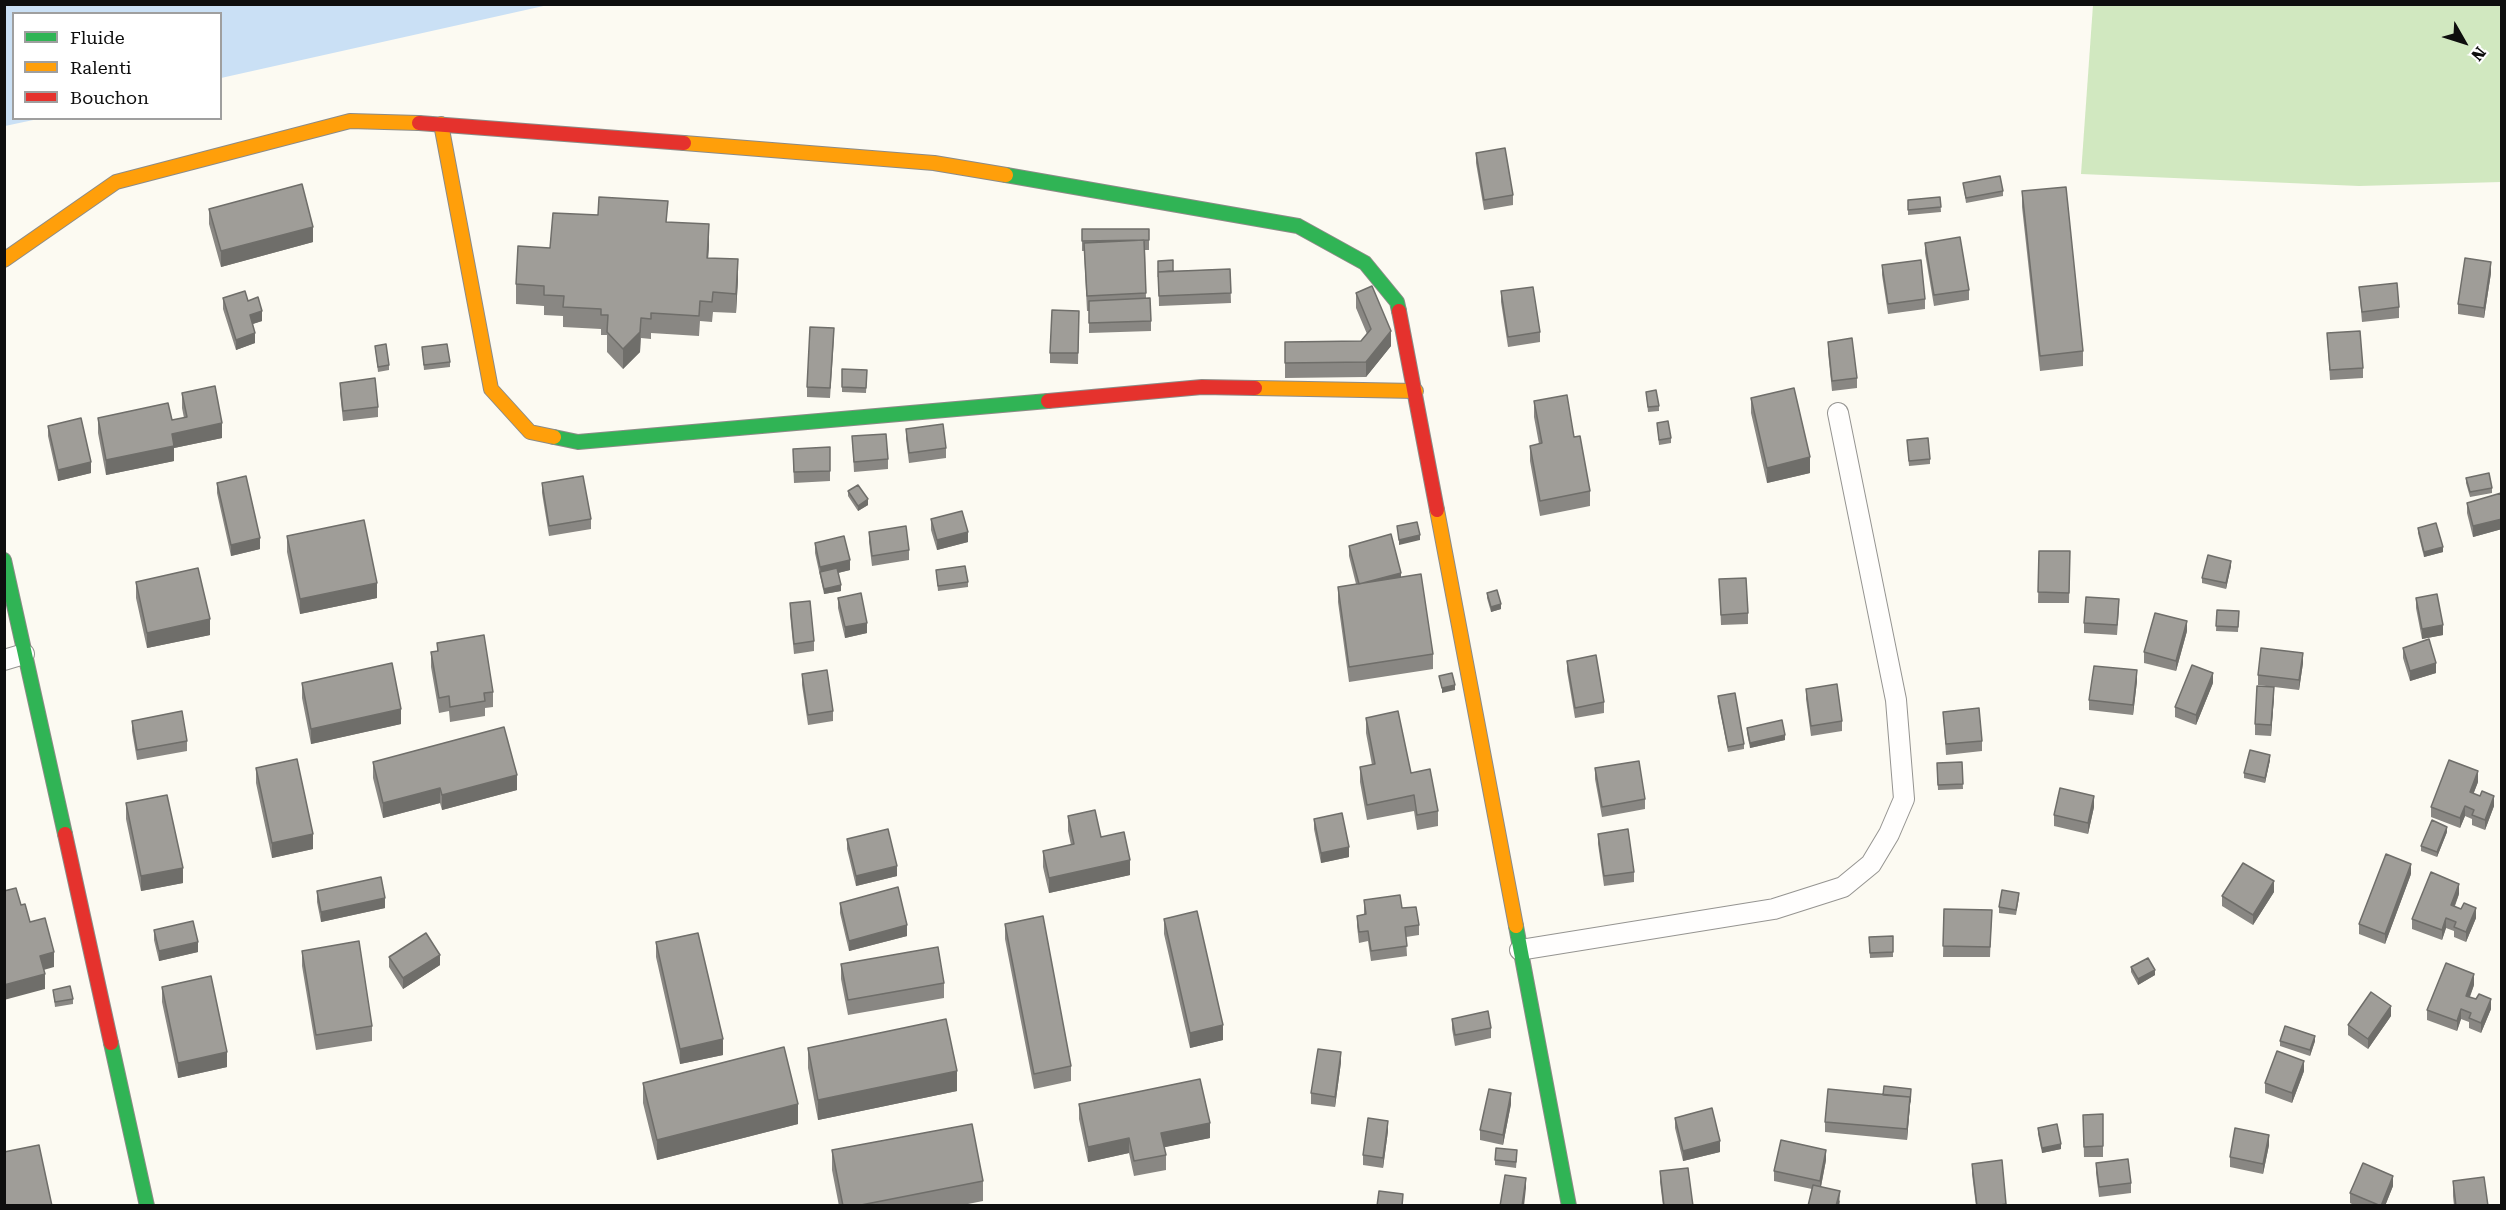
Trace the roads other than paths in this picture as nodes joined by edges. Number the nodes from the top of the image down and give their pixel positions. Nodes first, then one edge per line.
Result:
1 (441, 124) junction
2 (4, 260) edge
3 (1416, 391) junction
4 (1838, 413) dead end
5 (4, 560) edge
6 (24, 654) junction
7 (4, 660) edge
8 (1520, 950) junction
9 (147, 1206) edge
10 (1569, 1206) edge

1 - 2 street
1 - 3 street
1 - 3 street
3 - 8 street
4 - 8 street
5 - 6 street
6 - 7 street
6 - 9 street
8 - 10 street

